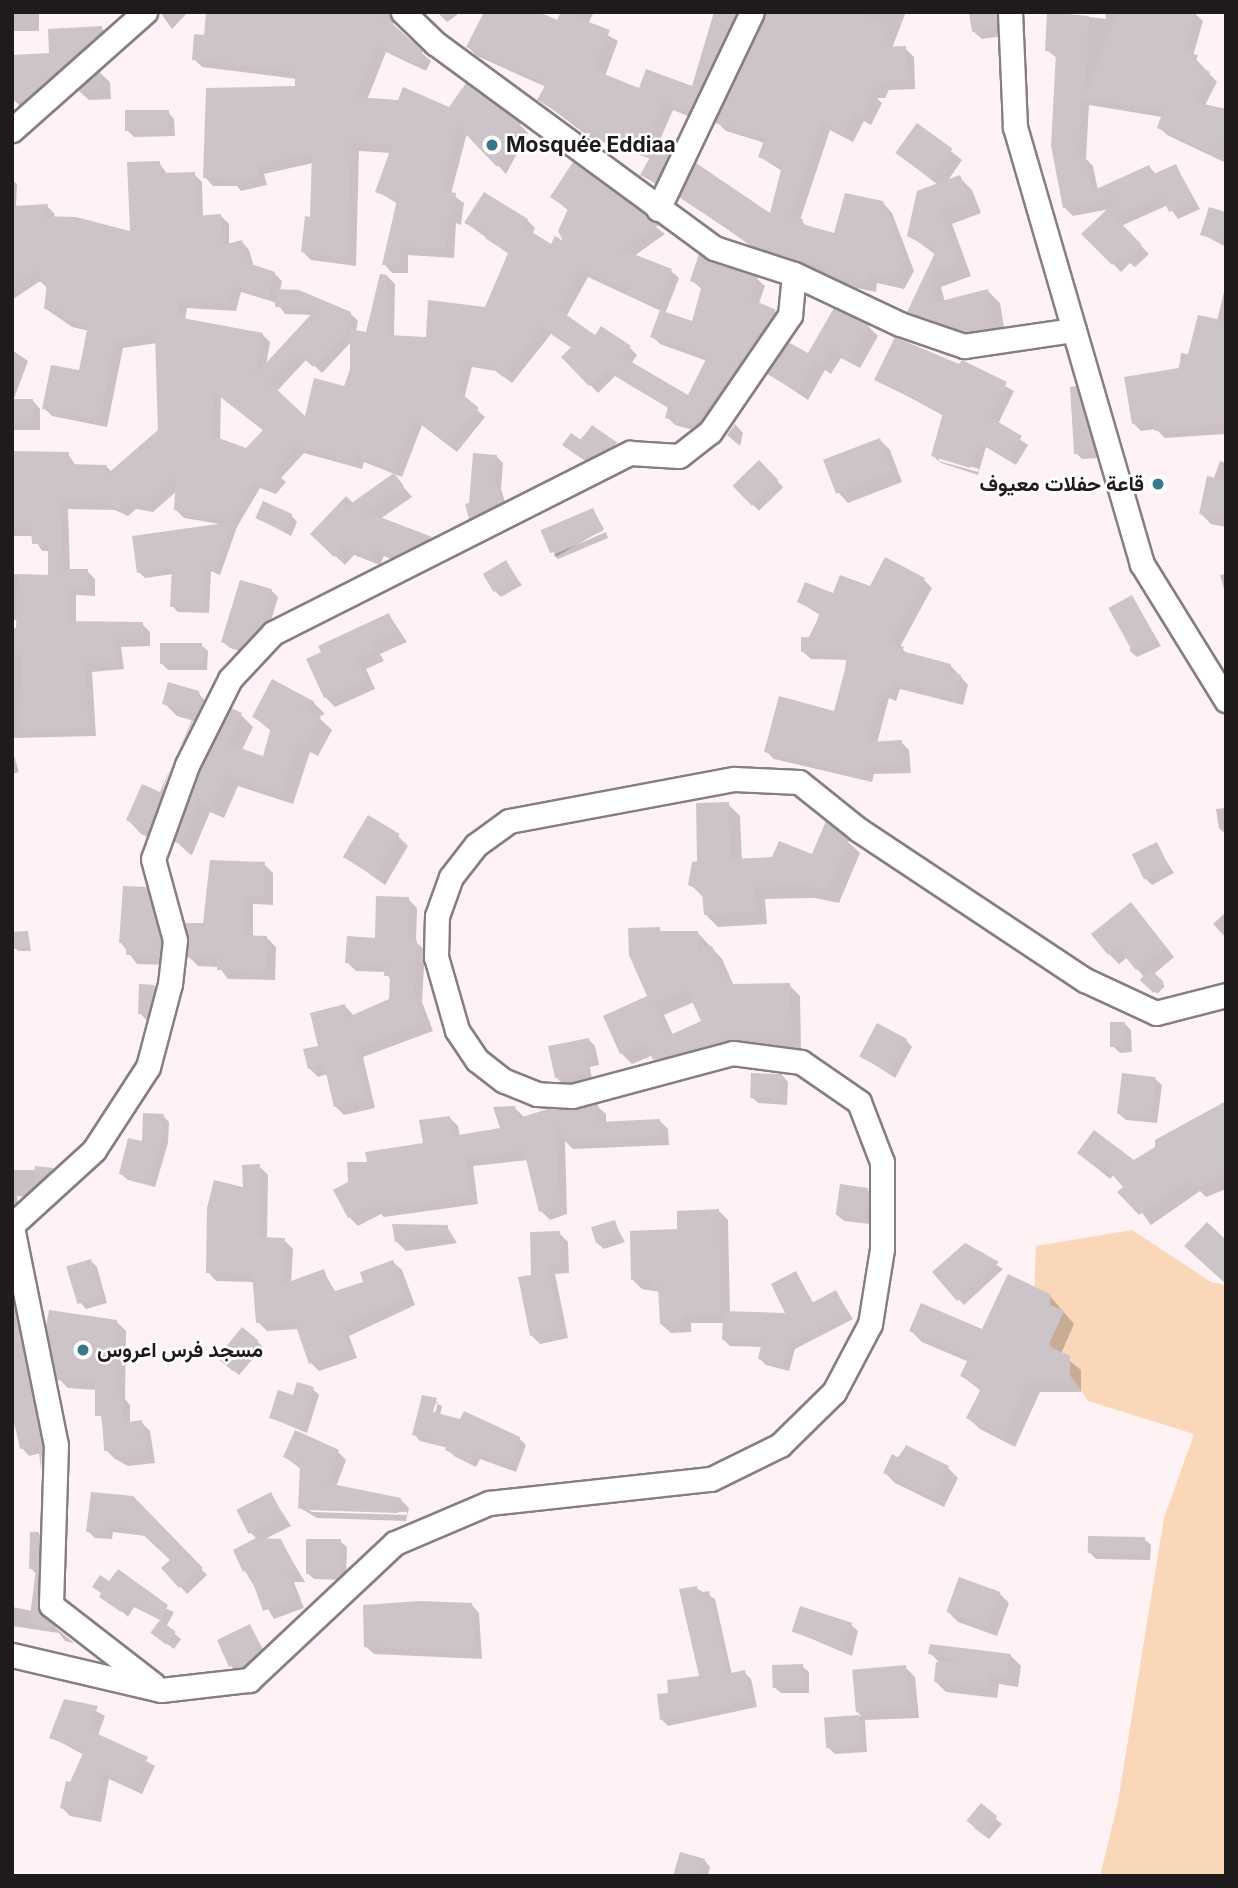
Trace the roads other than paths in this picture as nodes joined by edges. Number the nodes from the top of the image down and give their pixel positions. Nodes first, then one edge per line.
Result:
1 (145, 12) edge
2 (403, 12) edge
3 (752, 12) edge
4 (1010, 12) edge
5 (12, 130) edge
6 (658, 209) junction
7 (794, 274) junction
8 (1074, 330) junction
9 (1226, 700) edge
10 (1226, 995) edge
11 (12, 1226) edge
12 (12, 1656) edge
13 (162, 1690) junction

1 - 5 street
2 - 6 street
3 - 6 street
4 - 8 street
6 - 7 street
7 - 8 street
7 - 11 street
8 - 9 street
10 - 13 street
11 - 13 street
12 - 13 street

